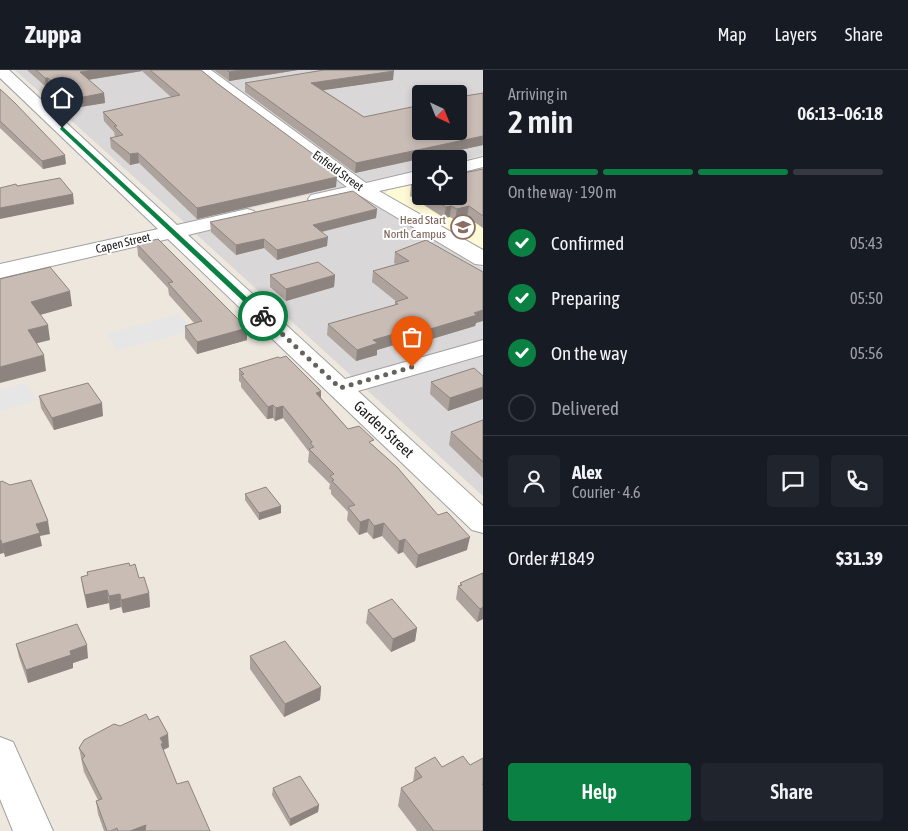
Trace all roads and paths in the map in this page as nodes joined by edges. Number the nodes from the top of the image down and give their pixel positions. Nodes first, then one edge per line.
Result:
1 (0, 70) edge
2 (201, 70) edge
3 (483, 162) edge
4 (467, 166) edge
5 (412, 178) edge
6 (362, 189) junction
7 (295, 204) edge
8 (267, 211) edge
9 (174, 232) junction
10 (483, 259) edge
11 (0, 271) edge
12 (483, 347) edge
13 (340, 388) junction
14 (483, 522) edge
15 (0, 753) edge
16 (33, 831) edge

1 - 9 street, Garden Street
2 - 6 street, Enfield Street
3 - 4 street
5 - 6 street
6 - 7 street
6 - 10 street, Enfield Street
8 - 9 street, Capen Street
9 - 11 street, Capen Street
9 - 13 street, Garden Street
12 - 13 street
13 - 14 street, Garden Street
15 - 16 street

